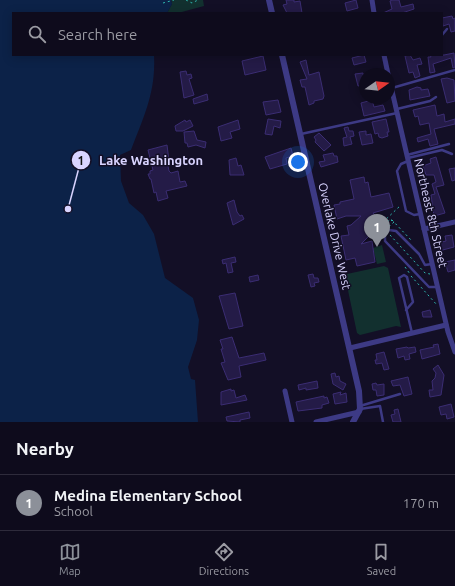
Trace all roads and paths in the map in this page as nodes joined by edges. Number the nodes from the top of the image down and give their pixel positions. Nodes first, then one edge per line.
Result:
1 (174, 0) edge
2 (186, 0) edge
3 (198, 0) edge
4 (269, 0) edge
5 (372, 0) edge
6 (163, 3) dead end
7 (272, 12) edge
8 (374, 12) edge
9 (447, 29) dead end
10 (443, 34) edge
11 (282, 56) edge
12 (384, 56) edge
13 (387, 68) edge
14 (455, 70) edge
15 (395, 87) edge
16 (436, 98) dead end
17 (394, 104) edge
18 (396, 111) junction
19 (300, 134) junction
20 (449, 144) dead end
21 (452, 154) dead end
22 (408, 158) junction
23 (401, 205) dead end
24 (421, 214) junction
25 (389, 217) junction
26 (385, 220) junction
27 (393, 221) junction
28 (455, 222) edge
29 (424, 229) junction
30 (390, 234) dead end
31 (399, 238) dead end
32 (394, 239) junction
33 (432, 264) junction
34 (430, 274) dead end
35 (410, 276) dead end
36 (438, 288) junction
37 (437, 306) dead end
38 (406, 310) junction
39 (446, 325) junction
40 (412, 333) junction
41 (350, 348) junction
42 (455, 352) edge
43 (285, 391) dead end
44 (400, 394) dead end
45 (360, 409) junction
46 (292, 422) edge
47 (316, 422) edge
48 (353, 422) edge
49 (383, 422) edge

1 - 6 path
2 - 3 path
4 - 7 street
5 - 8 street
9 - 10 lane
11 - 19 street, Overlake Drive West
12 - 13 street
14 - 15 lane
16 - 18 lane
17 - 18 street, Northeast 8th Street
18 - 19 lane
18 - 22 street, Northeast 8th Street
19 - 41 street, Overlake Drive West
20 - 22 lane
21 - 22 lane
22 - 24 street, Northeast 8th Street
22 - 24 lane
23 - 25 path
24 - 29 street, Northeast 8th Street
25 - 26 path
25 - 27 path
26 - 27 path
26 - 27 path
28 - 29 street
29 - 33 street, Northeast 8th Street
30 - 32 path
31 - 32 path
32 - 34 path
33 - 36 street, Northeast 8th Street
33 - 36 lane
35 - 37 path
36 - 39 street, Northeast 8th Street
38 - 38 lane
38 - 40 lane
39 - 40 street
39 - 42 street, Northeast 8th Street
40 - 41 street
41 - 45 street, Overlake Drive West
43 - 46 street
44 - 45 lane
45 - 47 street
45 - 48 street
45 - 49 lane

